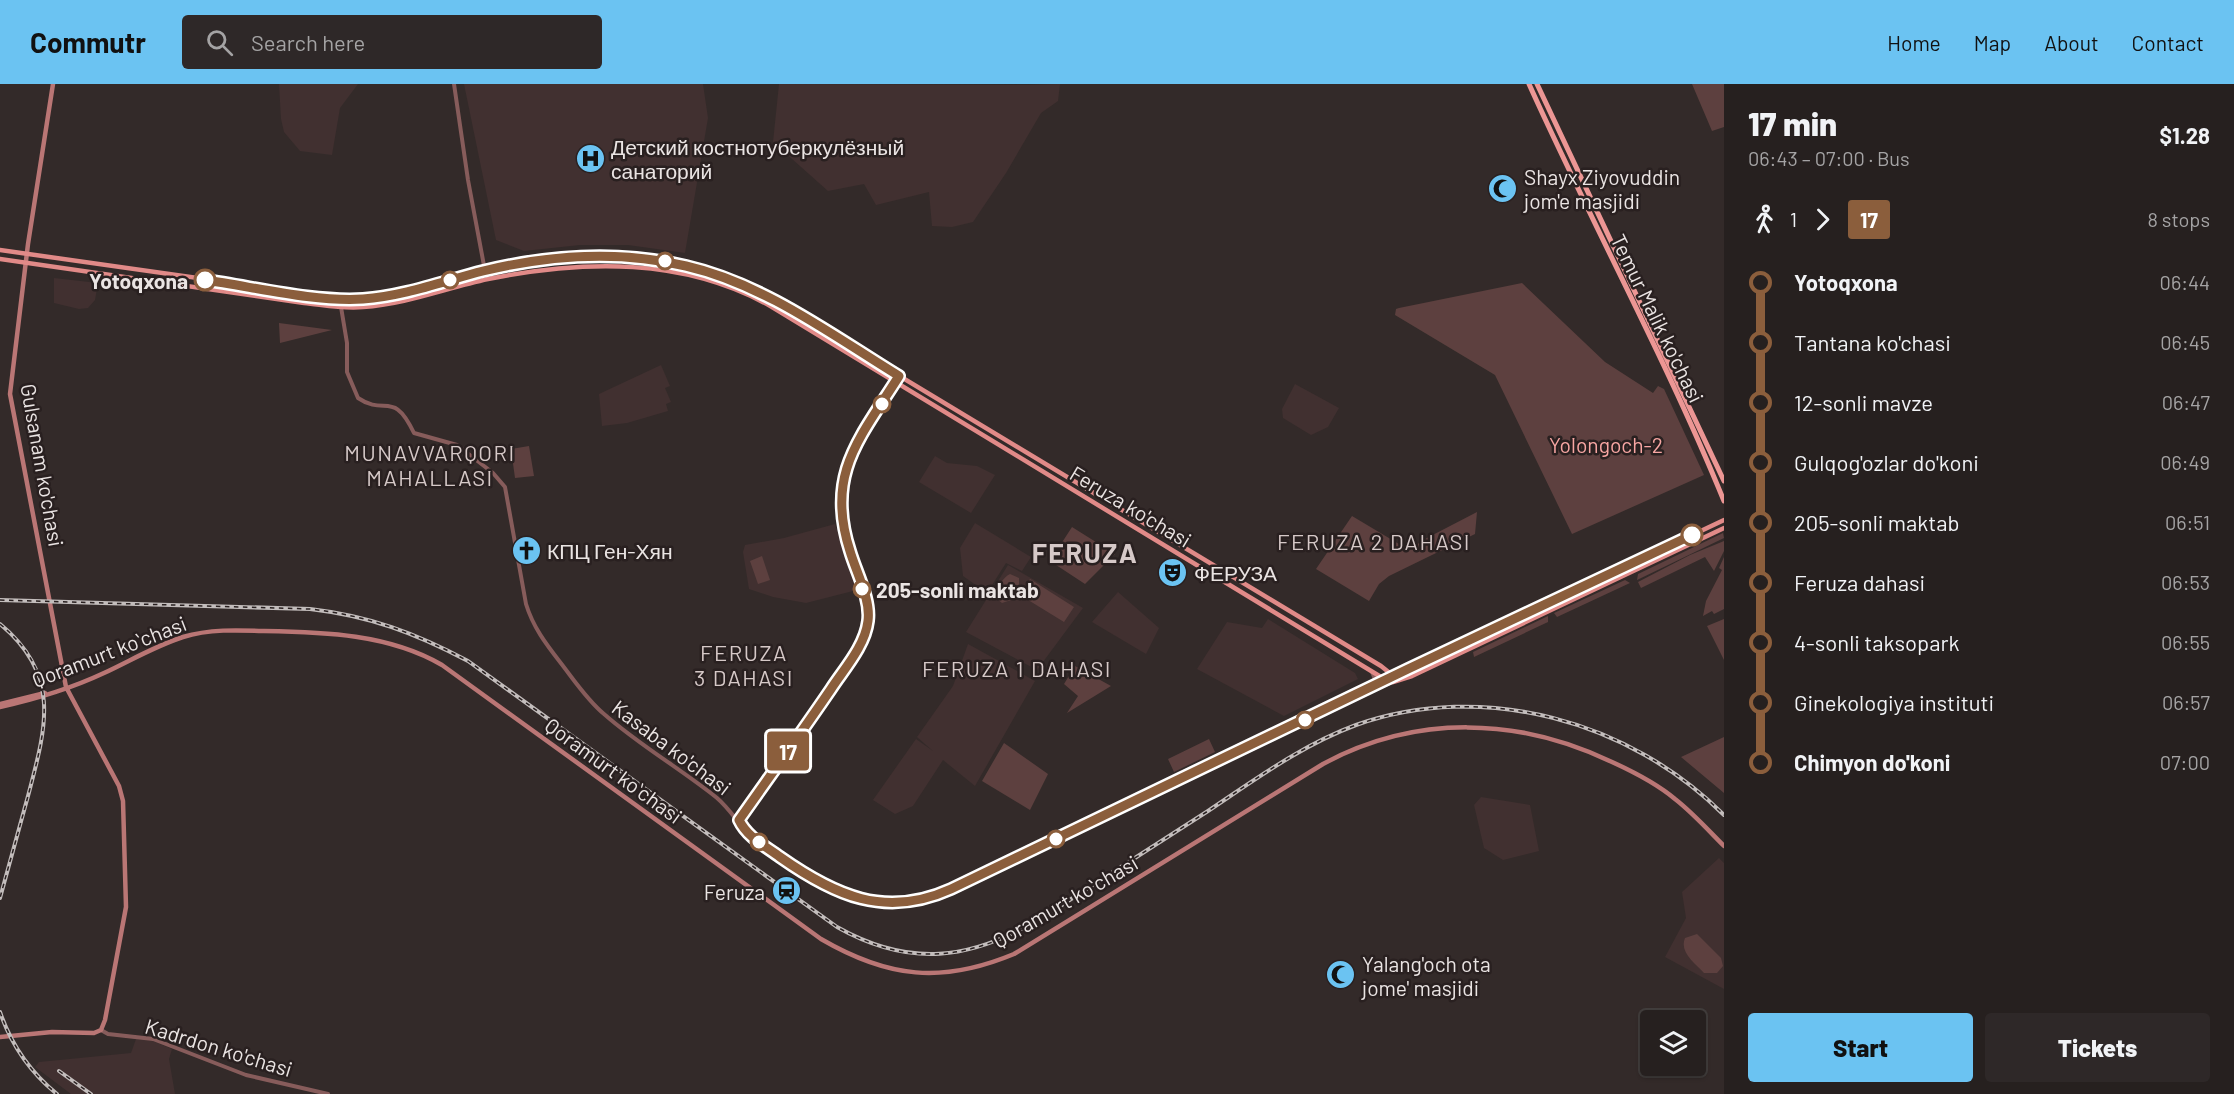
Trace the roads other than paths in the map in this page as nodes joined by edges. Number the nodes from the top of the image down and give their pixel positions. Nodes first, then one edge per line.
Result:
1 (53, 84) edge
2 (454, 84) edge
3 (1529, 84) edge
4 (1538, 84) edge
5 (0, 250) edge
6 (27, 254) junction
7 (0, 259) edge
8 (26, 262) junction
9 (129, 268) junction
10 (485, 271) junction
11 (128, 277) junction
12 (487, 279) junction
13 (270, 290) junction
14 (269, 298) junction
15 (341, 307) junction
16 (817, 326) junction
17 (813, 332) junction
18 (899, 376) junction
19 (895, 382) junction
20 (1059, 472) junction
21 (1055, 479) junction
22 (1724, 481) edge
23 (1724, 501) edge
24 (1724, 520) edge
25 (1724, 528) edge
26 (1663, 549) junction
27 (1666, 556) junction
28 (1297, 615) junction
29 (1292, 623) junction
30 (1372, 672) junction
31 (1394, 676) junction
32 (1386, 680) junction
33 (66, 688) junction
34 (1366, 691) junction
35 (0, 705) edge
36 (739, 820) junction
37 (1724, 845) edge
38 (101, 1030) junction
39 (0, 1037) edge
40 (328, 1094) edge

1 - 6 main road, Gulsanam ko'chasi
2 - 10 street
3 - 23 highway, Temur Malik ko'chasi
4 - 22 highway, Temur Malik ko'chasi
5 - 6 main road, Feruza ko'chasi
6 - 8 main road, Gulsanam ko'chasi
6 - 9 main road, Feruza ko'chasi
7 - 8 main road, Feruza ko'chasi
8 - 11 main road, Feruza ko'chasi
8 - 33 main road, Gulsanam ko'chasi
9 - 11 main road
9 - 13 main road, Feruza ko'chasi
10 - 12 main road
10 - 13 main road, Feruza ko'chasi
10 - 16 main road, Feruza ko'chasi
11 - 14 main road, Feruza ko'chasi
12 - 15 main road, Feruza ko'chasi
12 - 17 main road, Feruza ko'chasi
13 - 14 main road
14 - 15 main road, Feruza ko'chasi
15 - 36 street, Kasaba ko'chasi
16 - 17 main road
16 - 18 main road, Feruza ko'chasi
17 - 19 main road, Feruza ko'chasi
18 - 19 main road
18 - 20 main road, Feruza ko'chasi
19 - 21 main road, Feruza ko'chasi
19 - 36 street
20 - 21 main road
20 - 28 main road, Feruza ko'chasi
21 - 29 main road, Feruza ko'chasi
24 - 26 main road
25 - 27 main road
26 - 27 main road
26 - 31 main road
27 - 31 main road
28 - 29 main road
28 - 31 main road, Feruza ko'chasi
29 - 30 main road, Feruza ko'chasi
30 - 32 main road, Feruza ko'chasi
30 - 34 street
31 - 32 main road, Feruza ko'chasi
31 - 34 street, Kasaba ko'chasi
32 - 34 street, Kasaba ko'chasi
33 - 35 main road, Qoramurt koʻchasi
33 - 37 main road, Qoramurt koʻchasi
33 - 38 main road, Gulsanam ko'chasi
34 - 36 street, Kasaba ko'chasi
38 - 39 main road
38 - 40 street, Kadrdon ko'chasi

